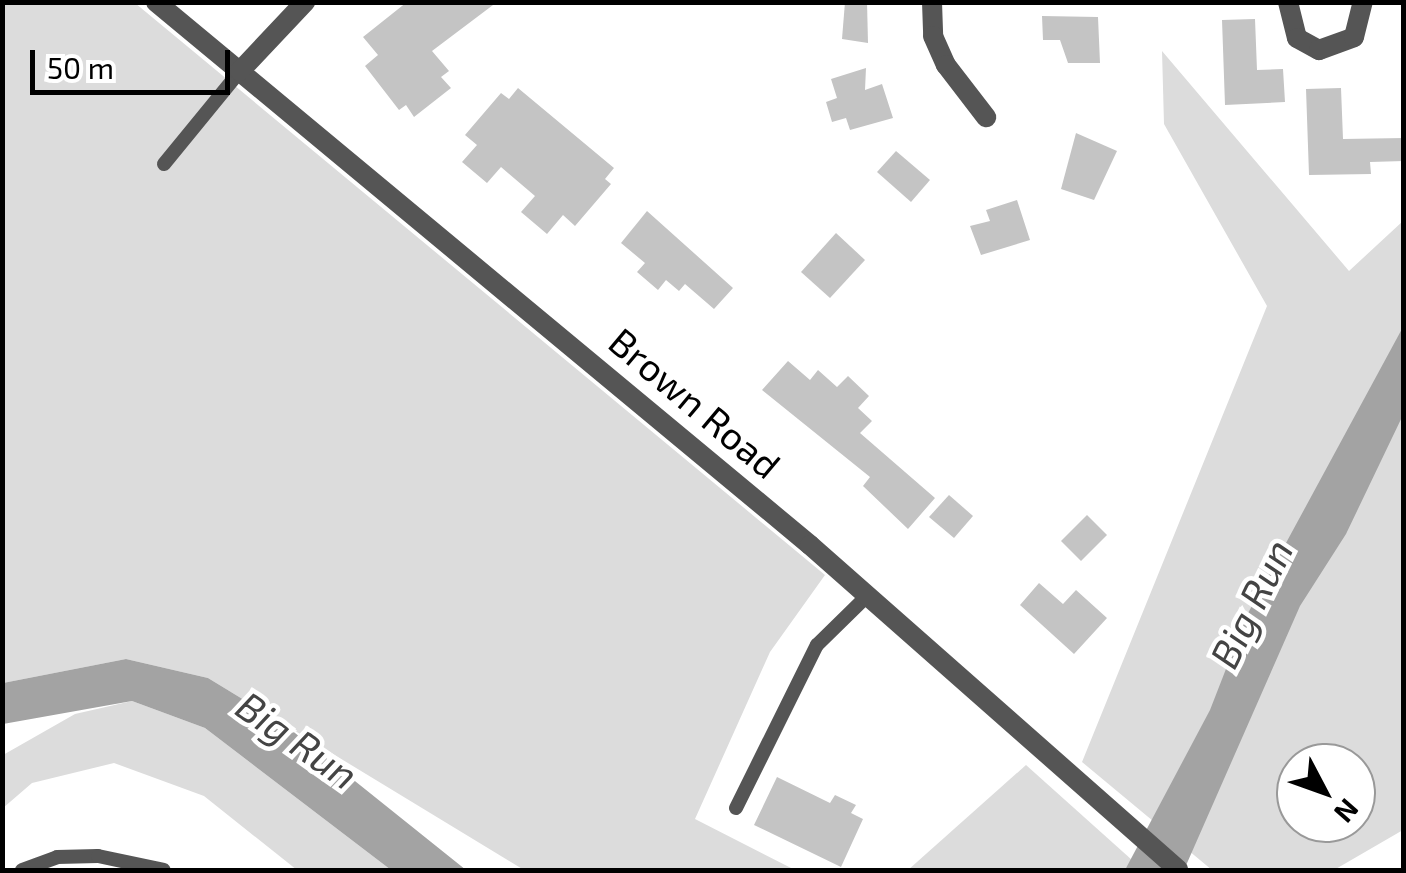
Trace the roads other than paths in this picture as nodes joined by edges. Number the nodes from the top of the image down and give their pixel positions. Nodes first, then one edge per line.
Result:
1 (156, 2) edge
2 (305, 2) edge
3 (932, 2) edge
4 (1288, 2) edge
5 (1363, 2) edge
6 (240, 71) junction
7 (986, 117) dead end
8 (164, 164) dead end
9 (867, 596) junction
10 (736, 808) dead end
11 (22, 870) edge
12 (164, 870) edge
13 (1178, 870) edge

1 - 6 street, Brown Road
2 - 6 street
3 - 7 street
4 - 5 street
6 - 8 lane
6 - 9 street, Brown Road
9 - 10 lane
9 - 13 street, Brown Road
11 - 12 lane

